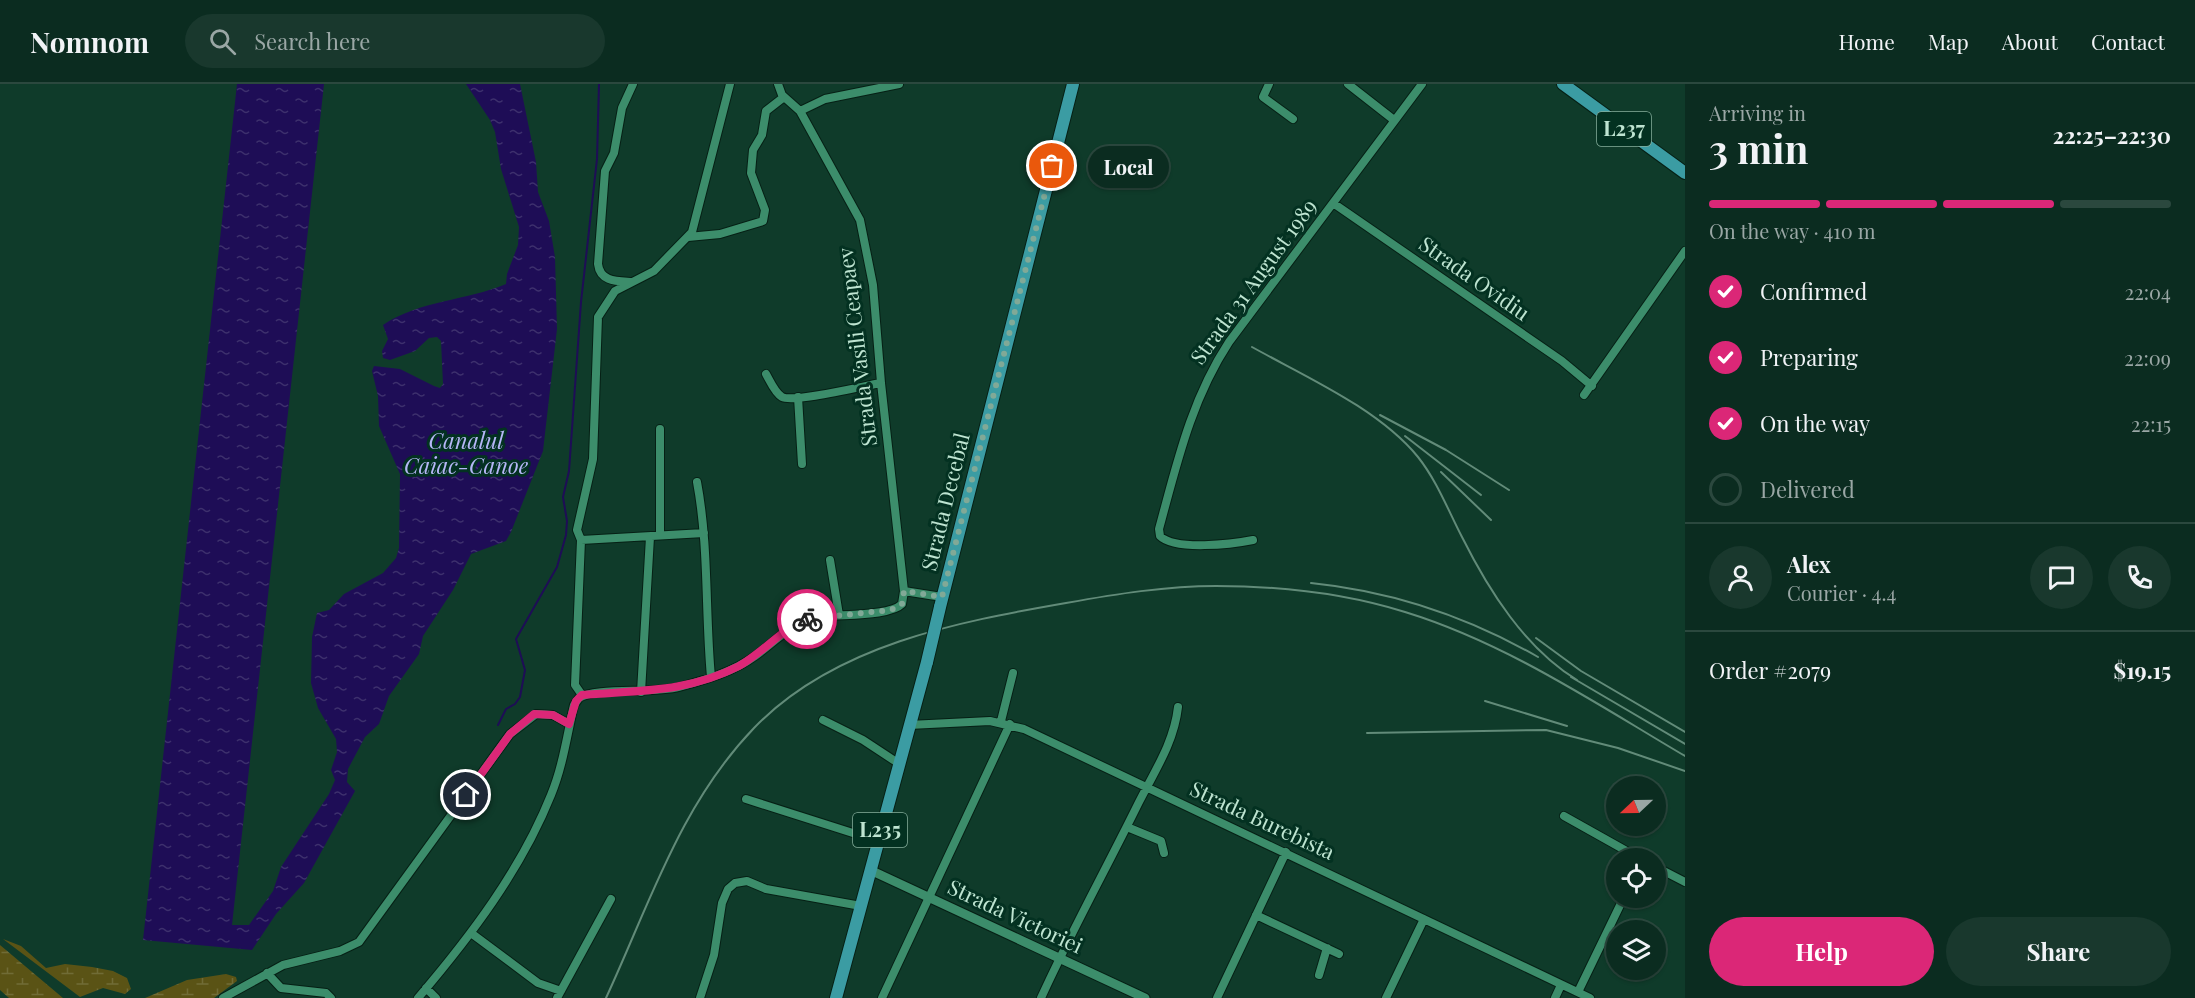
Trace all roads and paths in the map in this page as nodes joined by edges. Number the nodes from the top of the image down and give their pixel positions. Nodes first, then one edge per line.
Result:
1 (633, 84) edge
2 (730, 84) edge
3 (778, 84) edge
4 (899, 84) edge
5 (1073, 84) edge
6 (1269, 84) edge
7 (1348, 84) edge
8 (1422, 84) edge
9 (1563, 84) edge
10 (784, 98) junction
11 (800, 111) junction
12 (1293, 119) dead end
13 (1394, 120) junction
14 (1685, 173) edge
15 (1334, 203) junction
16 (686, 237) junction
17 (1685, 251) edge
18 (632, 282) junction
19 (766, 374) dead end
20 (881, 384) junction
21 (1592, 386) junction
22 (1584, 395) dead end
23 (798, 397) junction
24 (660, 429) dead end
25 (802, 465) dead end
26 (697, 482) dead end
27 (704, 533) junction
28 (660, 535) junction
29 (650, 537) junction
30 (581, 540) junction
31 (1253, 540) dead end
32 (830, 560) dead end
33 (904, 591) junction
34 (941, 602) junction
35 (839, 615) junction
36 (1013, 673) dead end
37 (711, 677) junction
38 (641, 692) junction
39 (582, 695) junction
40 (1178, 707) dead end
41 (823, 720) dead end
42 (1001, 721) junction
43 (569, 724) junction
44 (1010, 724) junction
45 (909, 725) junction
46 (898, 763) junction
47 (1146, 788) junction
48 (747, 799) dead end
49 (1564, 816) dead end
50 (1127, 827) junction
51 (878, 841) junction
52 (1621, 848) edge
53 (1286, 852) junction
54 (1164, 853) dead end
55 (870, 870) junction
56 (1666, 872) edge
57 (1685, 882) edge
58 (929, 896) junction
59 (612, 899) dead end
60 (861, 906) junction
61 (1619, 908) edge
62 (1256, 915) junction
63 (1424, 919) junction
64 (471, 933) junction
65 (1327, 948) junction
66 (1339, 954) dead end
67 (1060, 957) junction
68 (267, 973) junction
69 (1320, 975) dead end
70 (1561, 985) junction
71 (426, 988) junction
72 (1578, 992) junction
73 (559, 994) edge
74 (223, 998) edge
75 (331, 998) edge
76 (418, 998) edge
77 (436, 998) edge
78 (700, 998) edge
79 (836, 998) edge
80 (882, 998) edge
81 (1041, 998) edge
82 (1145, 998) edge
83 (1217, 998) edge
84 (1386, 998) edge
85 (1555, 998) edge
86 (1590, 998) edge

1 - 18 street
2 - 16 street
3 - 10 street, Strada Vasili Ceapaev
4 - 11 street
5 - 34 main road, Strada Decebal / L235
6 - 12 street
7 - 13 street
8 - 13 street, Strada 31 August 1989
9 - 14 main road, L237
10 - 11 street, Strada Vasili Ceapaev
10 - 16 street
11 - 20 street, Strada Vasili Ceapaev
13 - 15 street, Strada 31 August 1989
15 - 21 street, Strada Ovidiu
15 - 31 street, Strada 31 August 1989
16 - 18 street
17 - 21 street
18 - 30 street
19 - 23 street
20 - 23 street
20 - 33 street, Strada Vasili Ceapaev
21 - 22 street
23 - 25 street
24 - 28 street
26 - 27 street
27 - 28 street
27 - 37 street
28 - 29 street
29 - 30 street
29 - 38 street
30 - 39 street
32 - 35 street
33 - 34 street
33 - 35 street
34 - 45 main road, Strada Decebal / L235, bridge
35 - 37 street
36 - 42 street
37 - 38 street
38 - 39 street
39 - 43 street
40 - 47 street
41 - 46 street
42 - 44 street, Strada Burebista
42 - 45 street, Strada Burebista
43 - 64 street
43 - 68 street
44 - 47 street, Strada Burebista
44 - 58 street
45 - 46 main road, Strada Decebal / L235
46 - 51 main road, Strada Decebal / L235
47 - 50 street
47 - 53 street, Strada Burebista
48 - 51 street
49 - 52 street
50 - 54 street
50 - 67 street
51 - 55 main road, Strada Decebal / L235
53 - 62 street
53 - 63 street, Strada Burebista
55 - 58 street, Strada Victoriei
55 - 60 main road, Strada Decebal / L235
56 - 57 street
58 - 67 street, Strada Victoriei
58 - 80 street
59 - 73 street
60 - 78 street
60 - 79 main road, Strada Decebal / L235
61 - 72 street
62 - 65 street
62 - 83 street
63 - 70 street, Strada Burebista
63 - 84 street
64 - 71 street
64 - 73 street
65 - 66 street
65 - 69 street
67 - 81 street
67 - 82 street, Strada Victoriei
68 - 74 street
68 - 75 street
70 - 72 street, Strada Burebista
70 - 85 street
71 - 76 street
71 - 77 street
72 - 86 street, Strada Burebista

